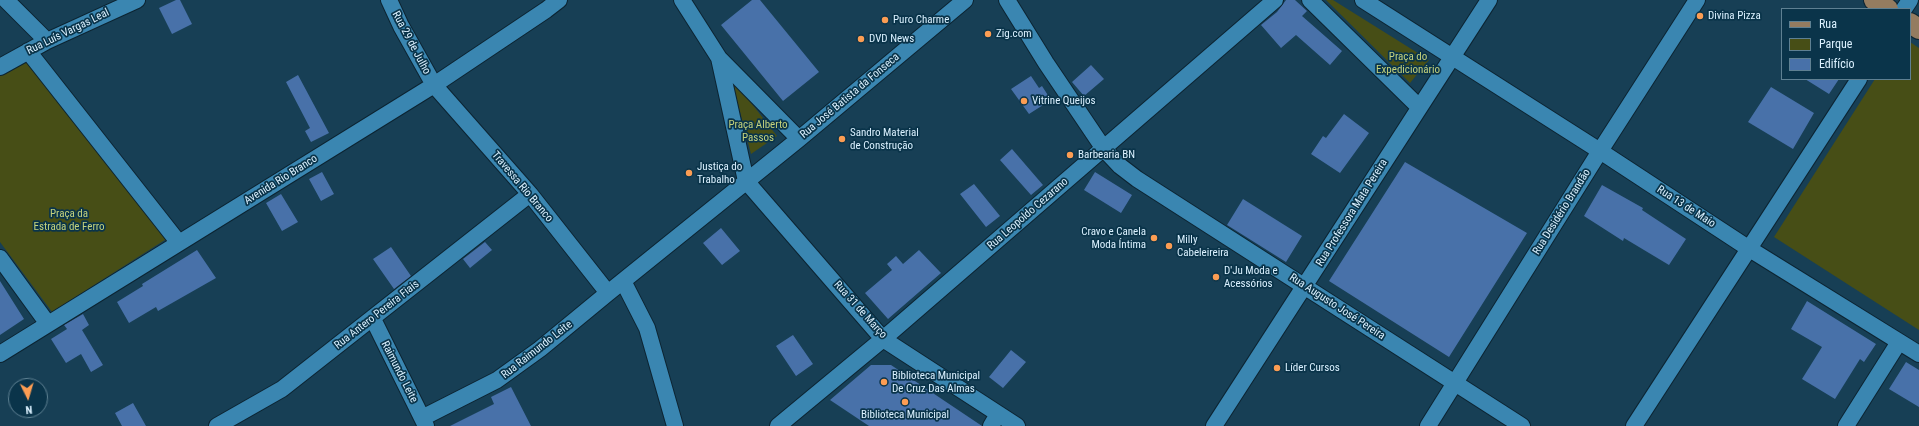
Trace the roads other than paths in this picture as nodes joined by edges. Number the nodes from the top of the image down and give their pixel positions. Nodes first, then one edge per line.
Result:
1 (6, 0) edge
2 (137, 0) edge
3 (389, 0) edge
4 (559, 0) edge
5 (682, 0) edge
6 (965, 0) edge
7 (1007, 0) edge
8 (1275, 0) edge
9 (1310, 0) edge
10 (1363, 0) edge
11 (1489, 0) edge
12 (1697, 0) edge
13 (1874, 0) edge
14 (543, 5) edge
15 (1886, 8) edge
16 (47, 41) junction
17 (28, 51) junction
18 (719, 58) junction
19 (1453, 58) junction
20 (0, 67) edge
21 (1858, 80) edge
22 (434, 85) junction
23 (1419, 107) junction
24 (799, 139) junction
25 (1104, 149) junction
26 (1600, 151) junction
27 (746, 181) junction
28 (530, 194) junction
29 (179, 243) junction
30 (1748, 248) junction
31 (0, 258) edge
32 (623, 281) junction
33 (1305, 287) junction
34 (608, 292) junction
35 (373, 319) junction
36 (48, 324) junction
37 (884, 339) junction
38 (1899, 342) junction
39 (0, 354) edge
40 (1919, 354) edge
41 (1456, 383) junction
42 (994, 420) edge
43 (424, 422) edge
44 (217, 426) edge
45 (675, 426) edge
46 (778, 426) edge
47 (1017, 426) edge
48 (1214, 426) edge
49 (1428, 426) edge
50 (1522, 426) edge
51 (1634, 426) edge
52 (1846, 426) edge

1 - 16 street
2 - 16 street, Rua Luís Vargas Leal
3 - 22 street, Rua 29 de Julho
4 - 14 street, Avenida Rio Branco
5 - 18 street
6 - 24 street, Rua José Batista da Fonseca
7 - 25 street, Rua Augusto José Pereira
8 - 25 street, Rua Leopoldo Cezarano
9 - 23 street
10 - 19 street
11 - 19 street, Rua Professora Mata Pereira
12 - 26 street, Rua Desidério Brandão
13 - 15 main road
14 - 22 street, Avenida Rio Branco
16 - 17 street, Rua Luís Vargas Leal
17 - 20 street, Rua Luís Vargas Leal
17 - 29 street
18 - 24 street
18 - 27 street
19 - 23 street, Rua Professora Mata Pereira
19 - 26 street, Rua 13 de Maio
21 - 30 street
22 - 28 street, Travessa Rio Branco
22 - 29 street, Avenida Rio Branco
23 - 33 street, Rua Professora Mata Pereira
24 - 27 street, Rua José Batista da Fonseca
25 - 33 street, Rua Augusto José Pereira
25 - 37 street, Rua Leopoldo Cezarano
26 - 30 street, Rua 13 de Maio
26 - 41 street, Rua Desidério Brandão
27 - 32 street, Rua José Batista da Fonseca
27 - 37 street, Rua 31 de Março
28 - 34 street, Travessa Rio Branco
28 - 35 street, Rua Antero Pereira Fiais
29 - 36 street, Avenida Rio Branco
30 - 38 street, Rua 13 de Maio
30 - 51 street
31 - 36 street
32 - 34 street, Rua Raimundo Leite
32 - 45 street
33 - 41 street, Rua Augusto José Pereira
33 - 48 street, Rua Professora Mata Pereira
34 - 43 street, Rua Raimundo Leite
35 - 43 street, Raimundo Leite
35 - 44 street, Rua Antero Pereira Fiais
36 - 39 street, Avenida Rio Branco
37 - 42 street, Rua 31 de Março
37 - 46 street, Rua Leopoldo Cezarano
38 - 40 street, Rua 13 de Maio
38 - 52 street
41 - 49 street, Rua Desidério Brandão
41 - 50 street, Rua Augusto José Pereira
42 - 47 street, Rua 31 de Março

